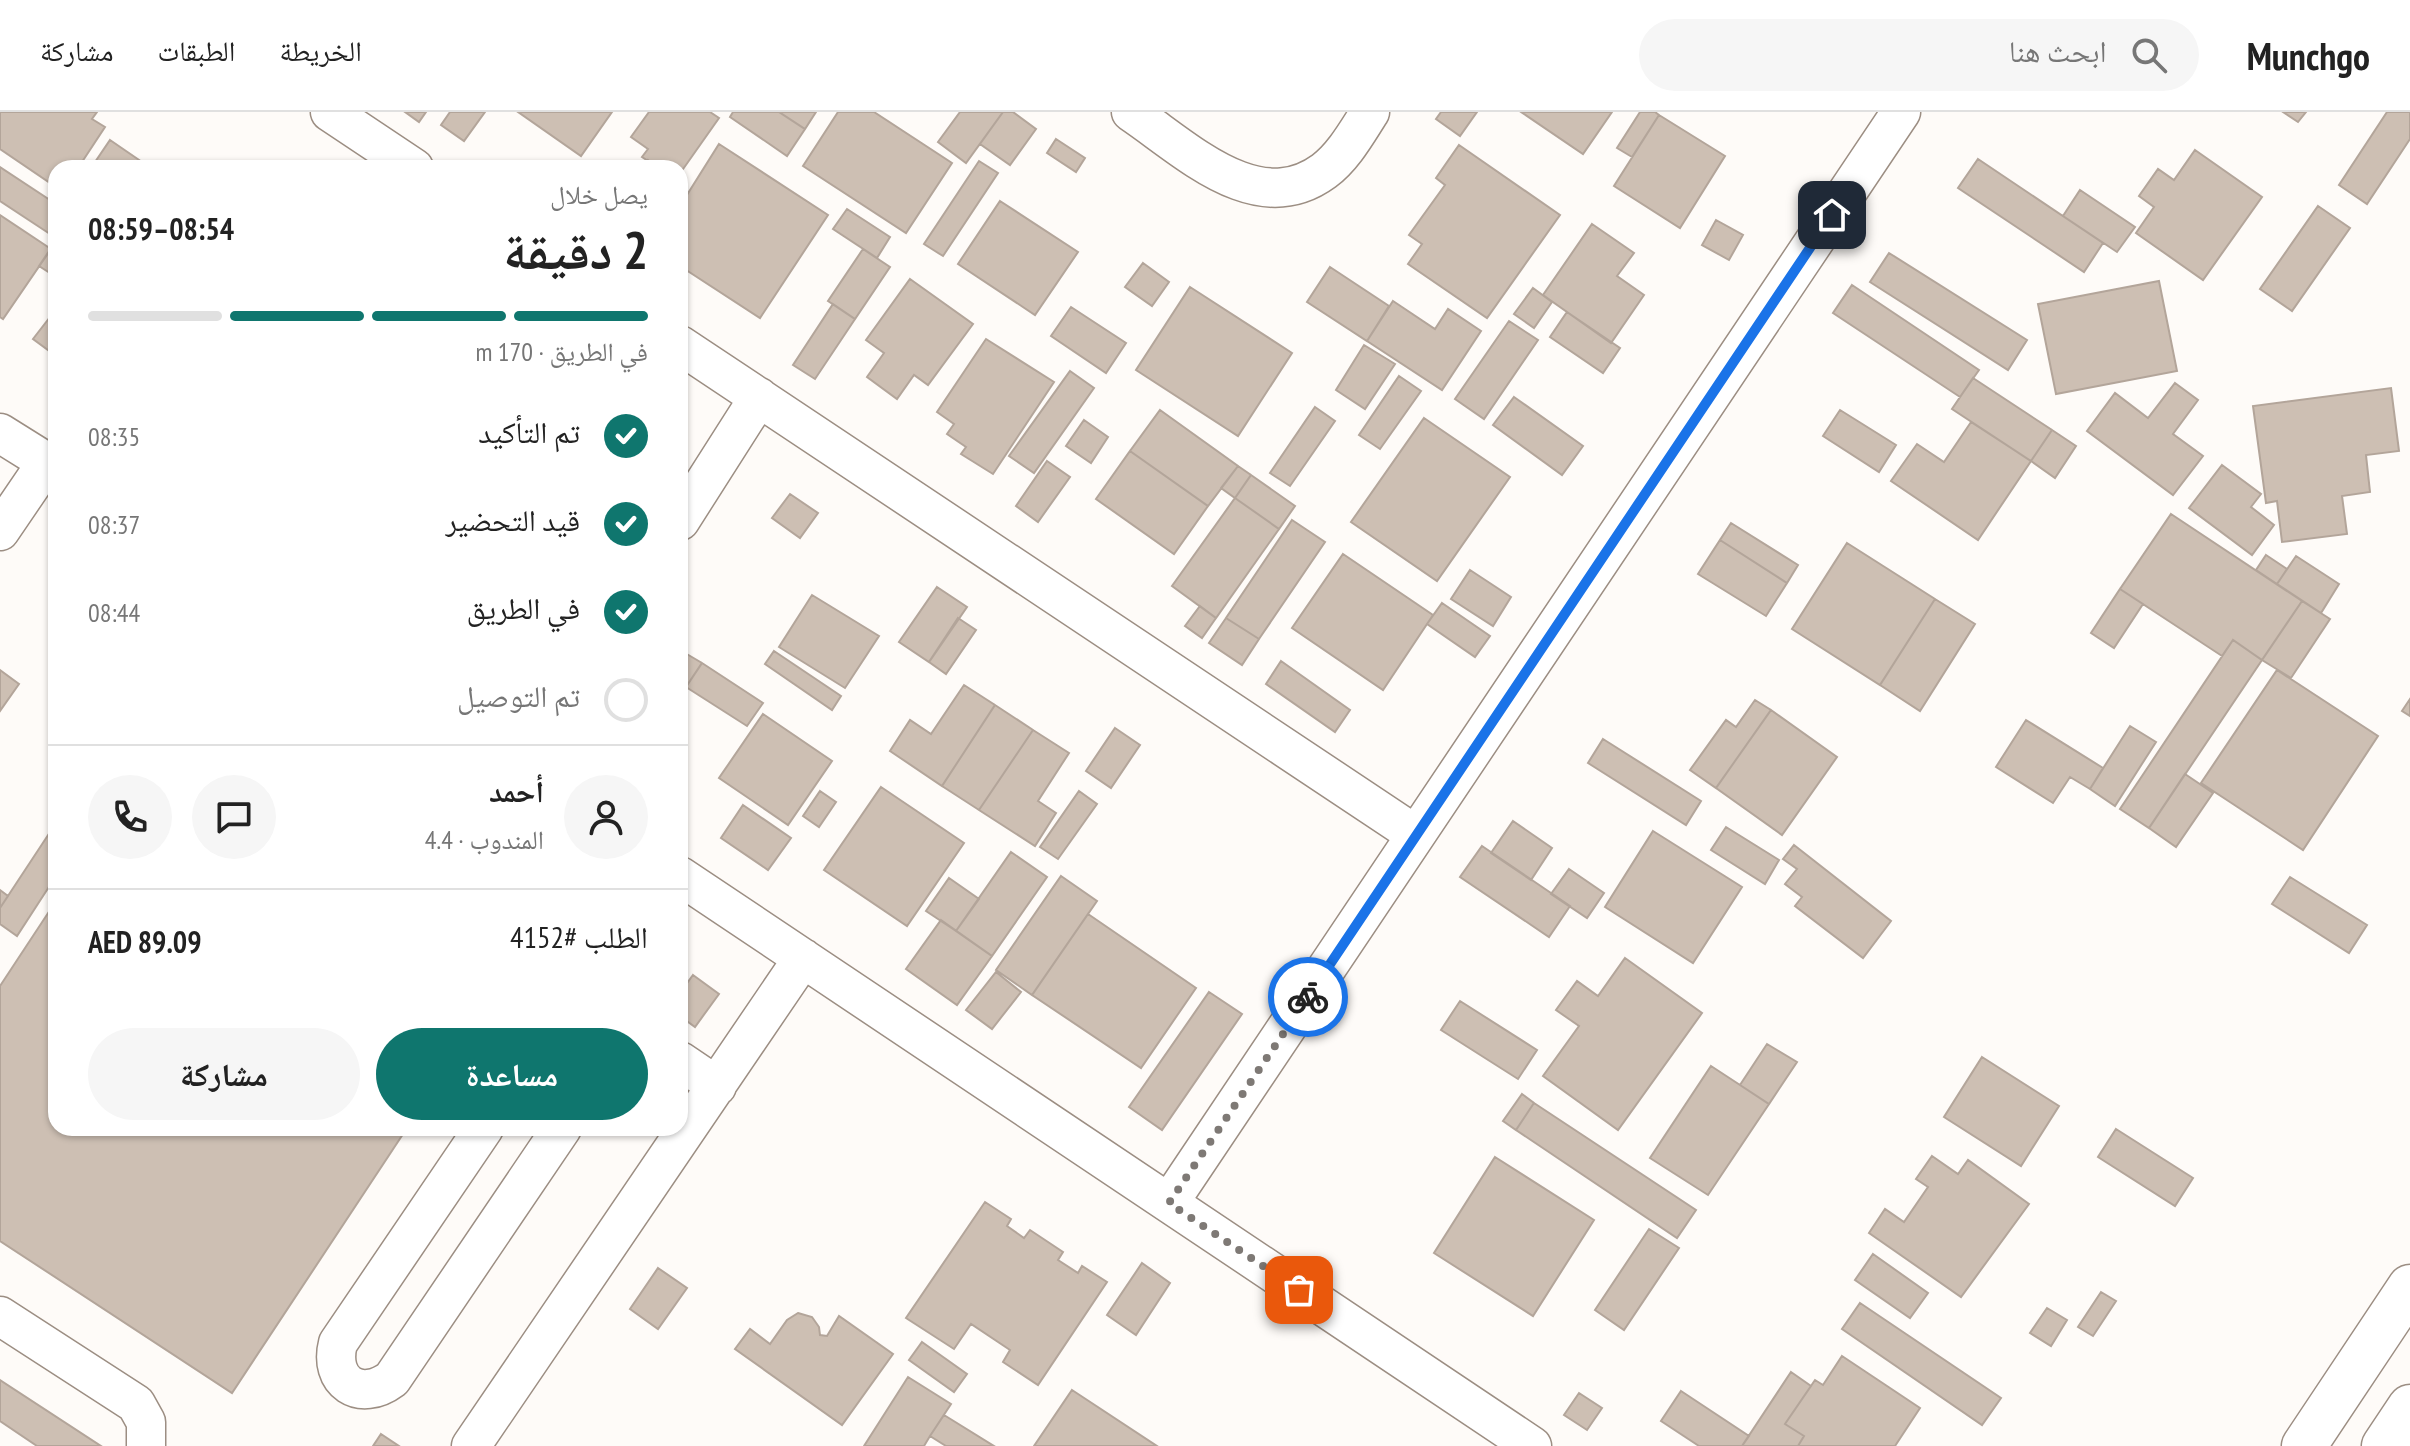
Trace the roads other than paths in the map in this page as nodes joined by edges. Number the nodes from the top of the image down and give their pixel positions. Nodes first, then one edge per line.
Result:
1 (330, 112) edge
2 (1131, 112) edge
3 (1370, 112) edge
4 (1901, 112) edge
5 (402, 160) edge
6 (688, 350) edge
7 (759, 397) junction
8 (0, 433) edge
9 (48, 463) edge
10 (48, 469) edge
11 (688, 508) edge
12 (0, 531) edge
13 (1416, 835) junction
14 (688, 881) edge
15 (803, 958) junction
16 (688, 1066) edge
17 (717, 1086) junction
18 (688, 1128) edge
19 (479, 1136) edge
20 (557, 1136) edge
21 (683, 1136) edge
22 (1169, 1203) junction
23 (2410, 1287) edge
24 (0, 1316) edge
25 (2410, 1407) edge
26 (146, 1446) edge
27 (471, 1446) edge
28 (1532, 1446) edge
29 (2304, 1446) edge
30 (2384, 1446) edge

1 - 5 street
2 - 3 street
4 - 13 street
6 - 7 street
7 - 11 street
7 - 13 street
8 - 9 street
10 - 12 street
13 - 22 street
14 - 15 street
15 - 17 street
15 - 22 street
16 - 17 street
17 - 18 street
19 - 20 street
21 - 27 street
22 - 28 street
23 - 29 main road
24 - 26 street
25 - 30 main road

